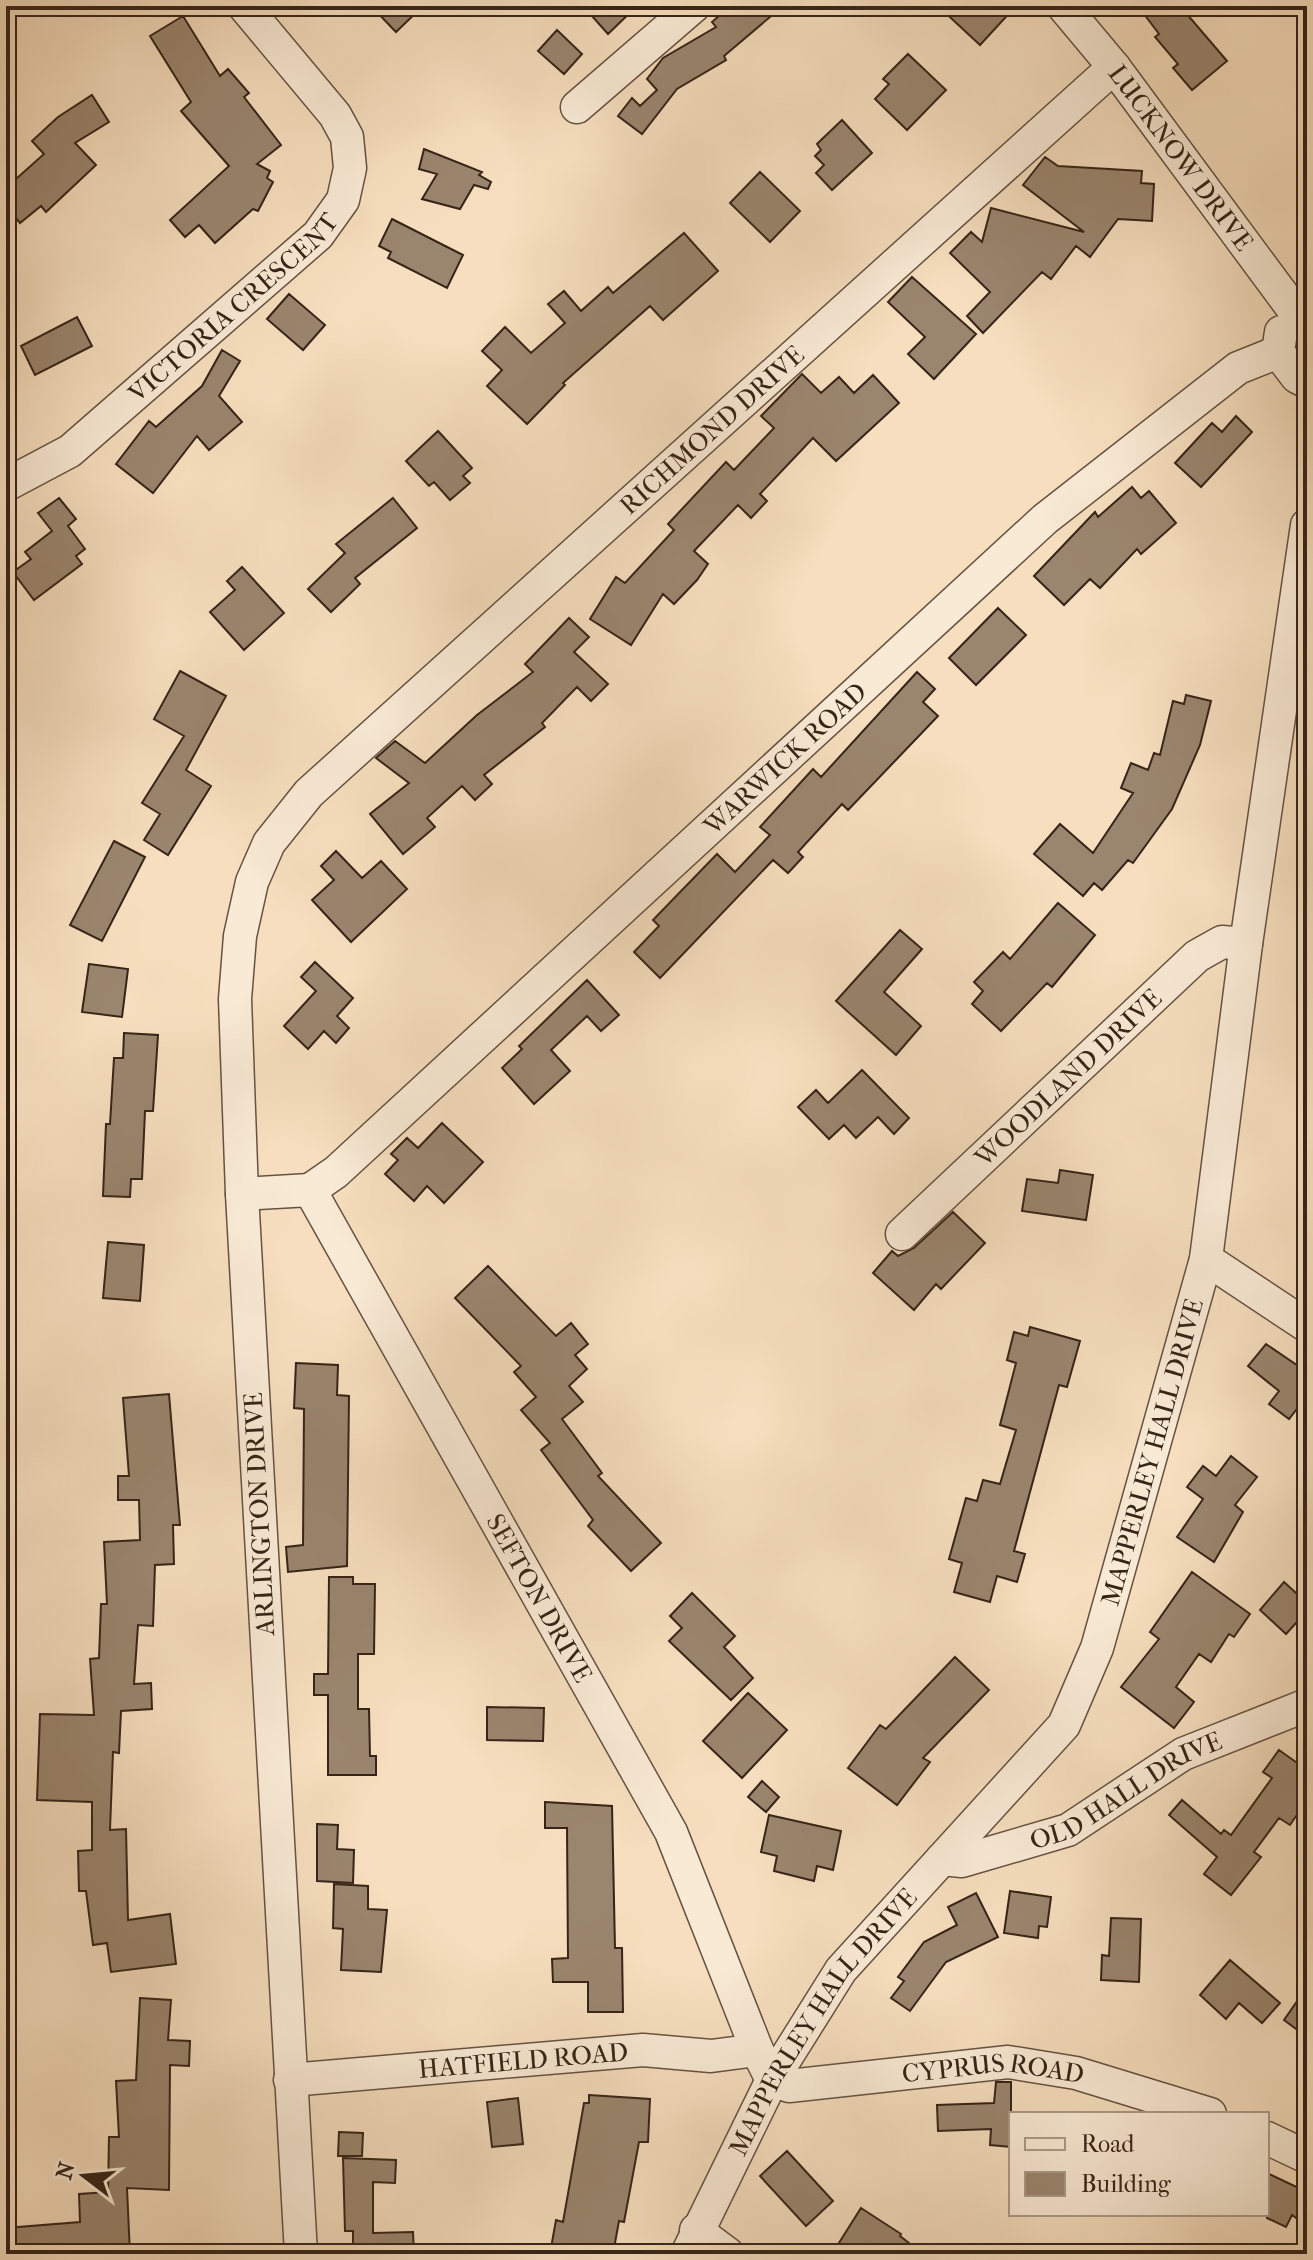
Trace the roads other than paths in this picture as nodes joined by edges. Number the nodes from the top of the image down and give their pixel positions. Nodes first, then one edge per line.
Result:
1 (244, 6) edge
2 (694, 6) edge
3 (1063, 6) edge
4 (1114, 67) junction
5 (577, 107) dead end
6 (1301, 312) edge
7 (1278, 352) junction
8 (1307, 382) edge
9 (6, 485) edge
10 (1307, 525) edge
11 (309, 793) joint
12 (1246, 944) junction
13 (310, 1190) junction
14 (242, 1194) junction
15 (902, 1234) dead end
16 (1206, 1259) junction
17 (1307, 1326) edge
18 (1307, 1705) edge
19 (942, 1859) junction
20 (757, 2050) junction
21 (290, 2080) junction
22 (772, 2080) junction
23 (1203, 2112) edge
24 (1269, 2139) edge
25 (1307, 2157) edge
26 (692, 2242) edge
27 (301, 2254) edge
28 (728, 2254) edge

1 - 9 street, VICTORIA CRESCENT
2 - 5 street
3 - 4 street, LUCKNOW DRIVE
4 - 6 street, LUCKNOW DRIVE
4 - 11 street, RICHMOND DRIVE
6 - 7 street, LUCKNOW DRIVE
7 - 8 street
7 - 13 street, WARWICK ROAD
10 - 12 street, MAPPERLEY HALL DRIVE
11 - 14 street, ARLINGTON DRIVE
12 - 15 street, WOODLAND DRIVE
12 - 16 street, MAPPERLEY HALL DRIVE
13 - 14 street
13 - 20 street, SEFTON DRIVE
14 - 21 street, ARLINGTON DRIVE
16 - 17 street
16 - 19 street, MAPPERLEY HALL DRIVE
18 - 19 street, OLD HALL DRIVE
19 - 22 street, MAPPERLEY HALL DRIVE
20 - 21 street, HATFIELD ROAD
20 - 22 street, SEFTON DRIVE
21 - 27 street, ARLINGTON DRIVE
22 - 23 street, CYPRUS ROAD
22 - 26 street, MAPPERLEY HALL DRIVE
24 - 25 street
26 - 28 street

